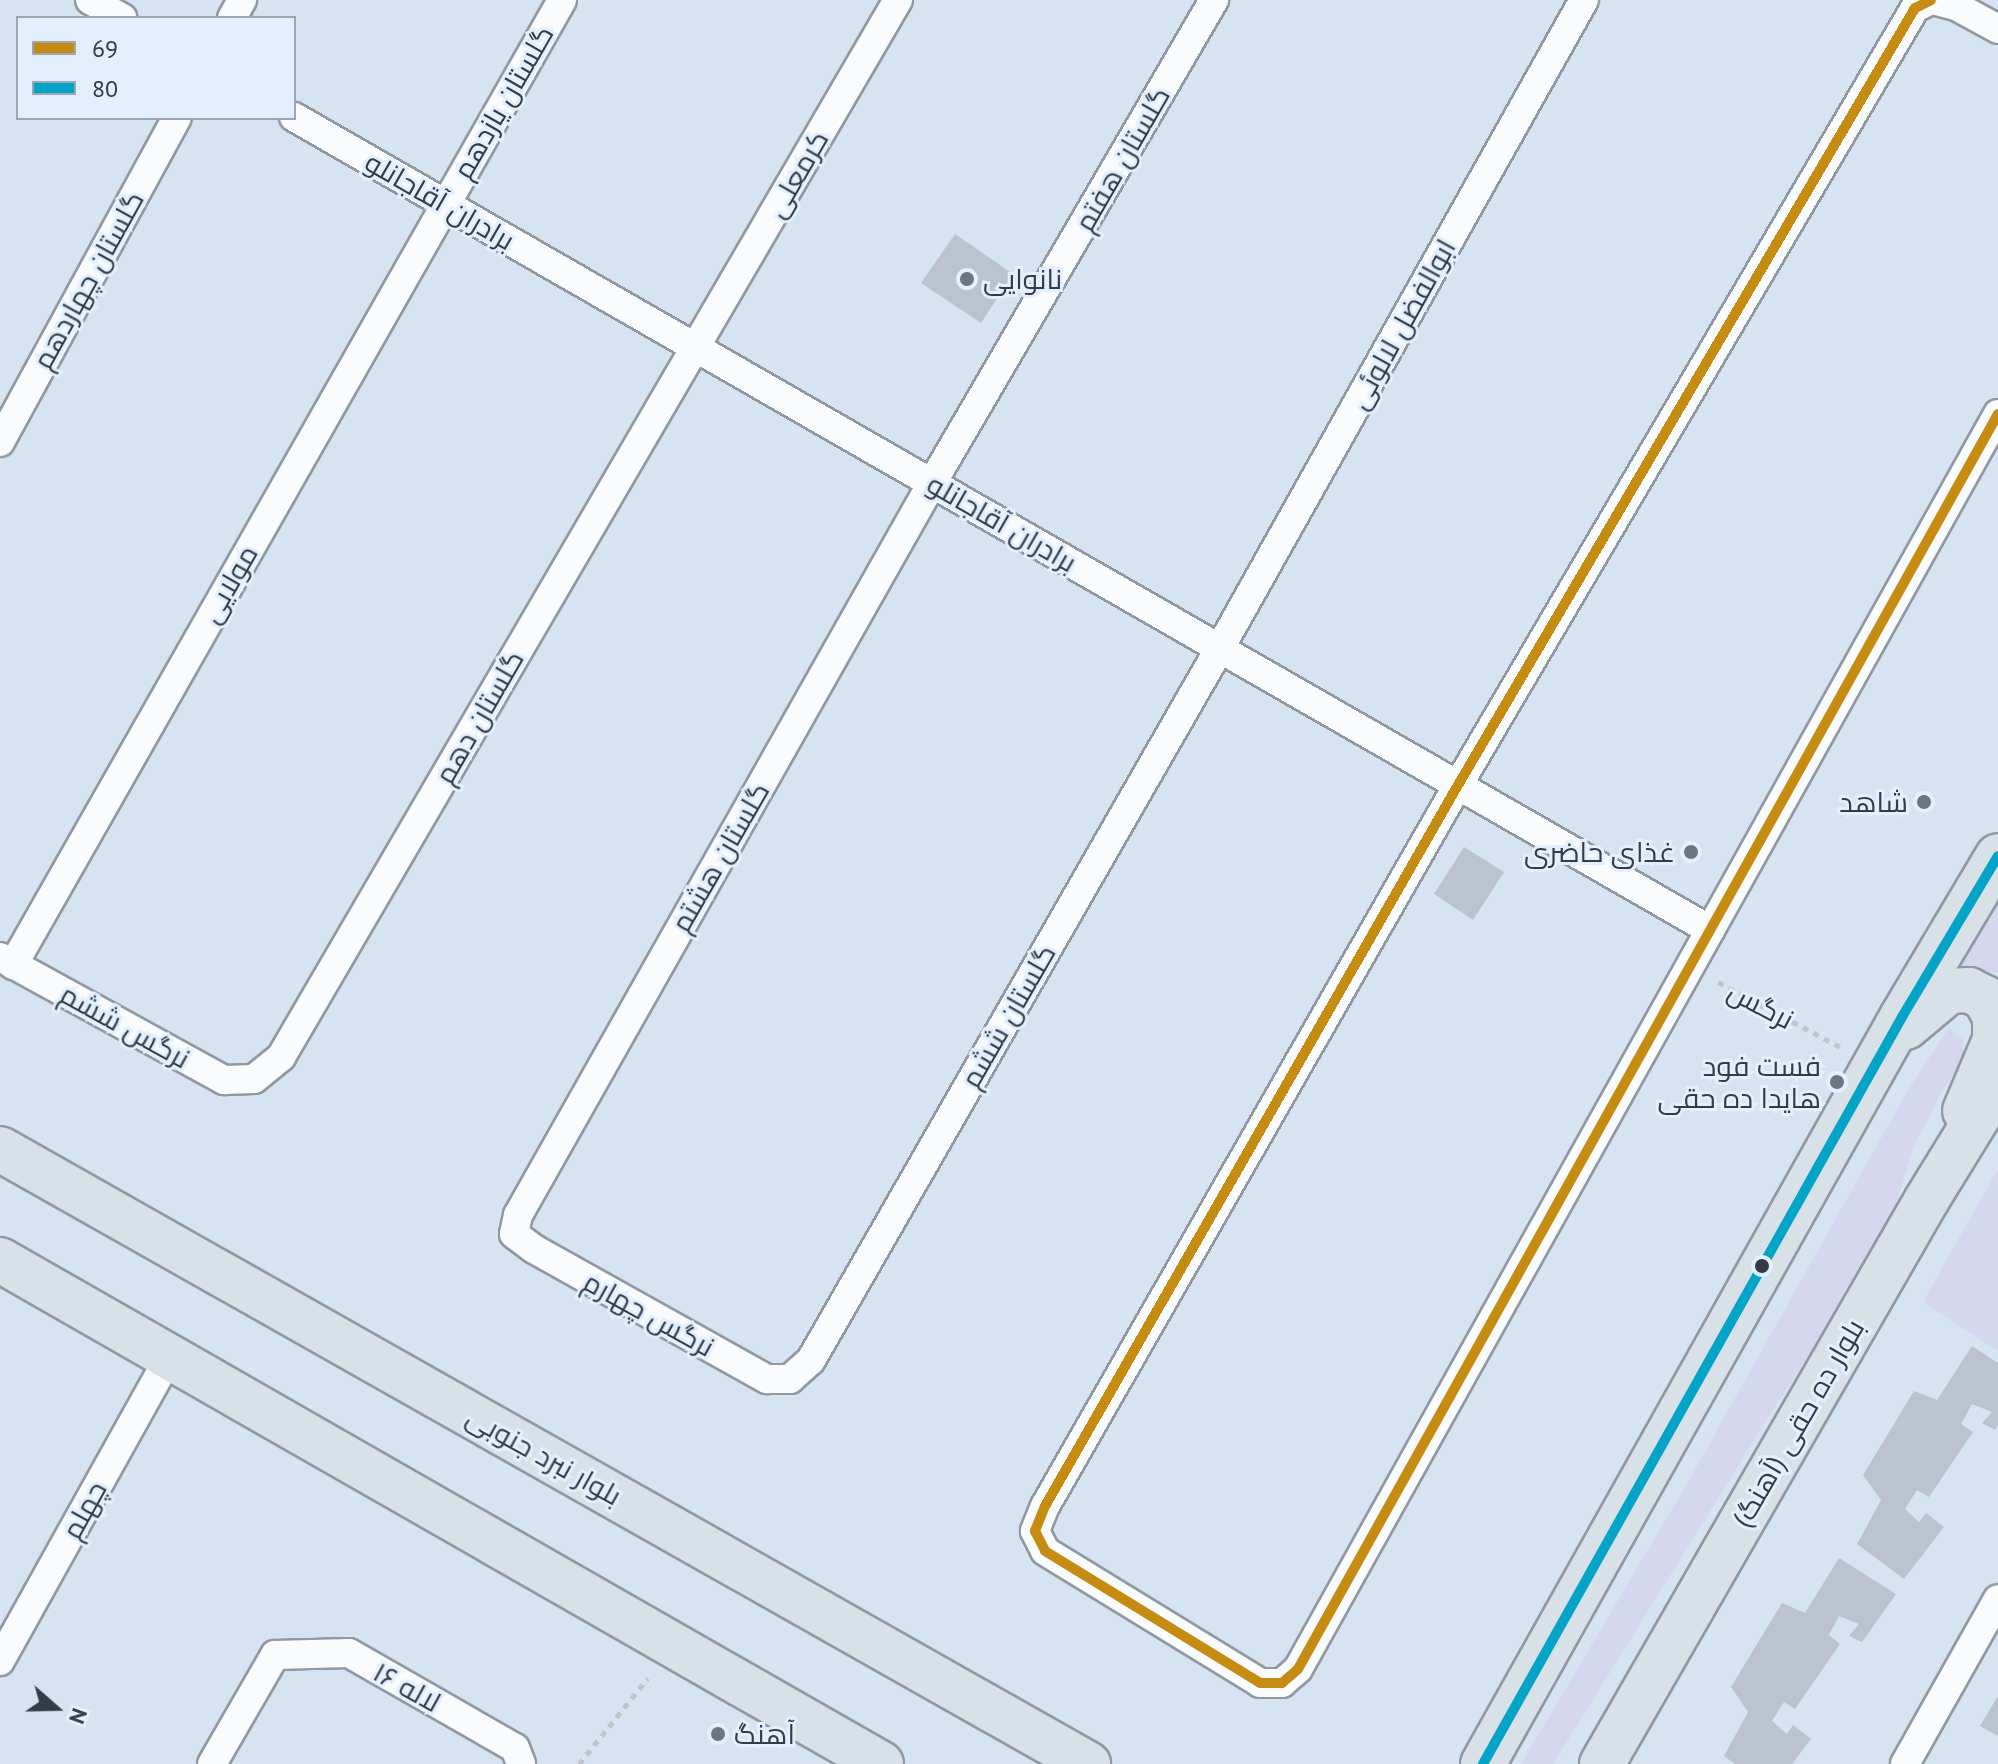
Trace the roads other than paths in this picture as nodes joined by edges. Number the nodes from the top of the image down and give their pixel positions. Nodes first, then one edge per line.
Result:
1 (90, 0) edge
2 (562, 0) edge
3 (898, 0) edge
4 (1214, 0) edge
5 (1584, 0) edge
6 (1932, 0) edge
7 (118, 16) edge
8 (1998, 29) edge
9 (296, 118) edge
10 (176, 120) edge
11 (444, 203) junction
12 (695, 347) junction
13 (1998, 414) edge
14 (0, 442) edge
15 (932, 483) junction
16 (1220, 648) junction
17 (1458, 785) junction
18 (1998, 856) edge
19 (1710, 930) junction
20 (6, 961) edge
21 (1880, 1055) junction
22 (254, 1079) joint
23 (1998, 1084) edge
24 (0, 1149) edge
25 (1926, 1201) junction
26 (514, 1234) joint
27 (0, 1260) edge
28 (168, 1359) junction
29 (790, 1379) joint
30 (1998, 1599) edge
31 (0, 1661) edge
32 (1517, 1704) junction
33 (1630, 1714) junction
34 (212, 1764) edge
35 (521, 1764) edge
36 (881, 1764) edge
37 (1088, 1764) edge
38 (1456, 1764) edge
39 (1483, 1764) edge
40 (1602, 1764) edge
41 (1610, 1764) edge
42 (1905, 1764) edge

1 - 7 street
2 - 11 street, گلستان یازدهم
3 - 12 street, کرمعلی
4 - 15 street, گلستان هفتم
5 - 16 street, ابوالفضل لالوئی
6 - 8 street
6 - 17 street
9 - 11 street, برادران آقاجانلو
10 - 14 street, گلستان چهاردهم
11 - 12 street, برادران آقاجانلو
11 - 20 street, مولایی
12 - 15 street, برادران آقاجانلو
12 - 22 street, گلستان دهم
13 - 19 street
15 - 16 street, برادران آقاجانلو
15 - 26 street, گلستان هشتم
16 - 17 street, برادران آقاجانلو
16 - 29 street, گلستان ششم
17 - 19 street, برادران آقاجانلو
17 - 19 street
18 - 21 main road
20 - 22 street, نرگس ششم
21 - 25 main road
21 - 32 main road
23 - 25 main road, بلوار ده حقی (آهنگ)
24 - 37 main road, بلوار نبرد جنوبی
25 - 33 main road, بلوار ده حقی (آهنگ)
26 - 29 street, نرگس چهارم
27 - 28 main road
28 - 31 street, چهلم
28 - 36 main road
30 - 42 street
32 - 38 main road
32 - 39 main road
33 - 40 main road, بلوار ده حقی (آهنگ)
33 - 41 main road
34 - 35 street, لاله ۱۶

